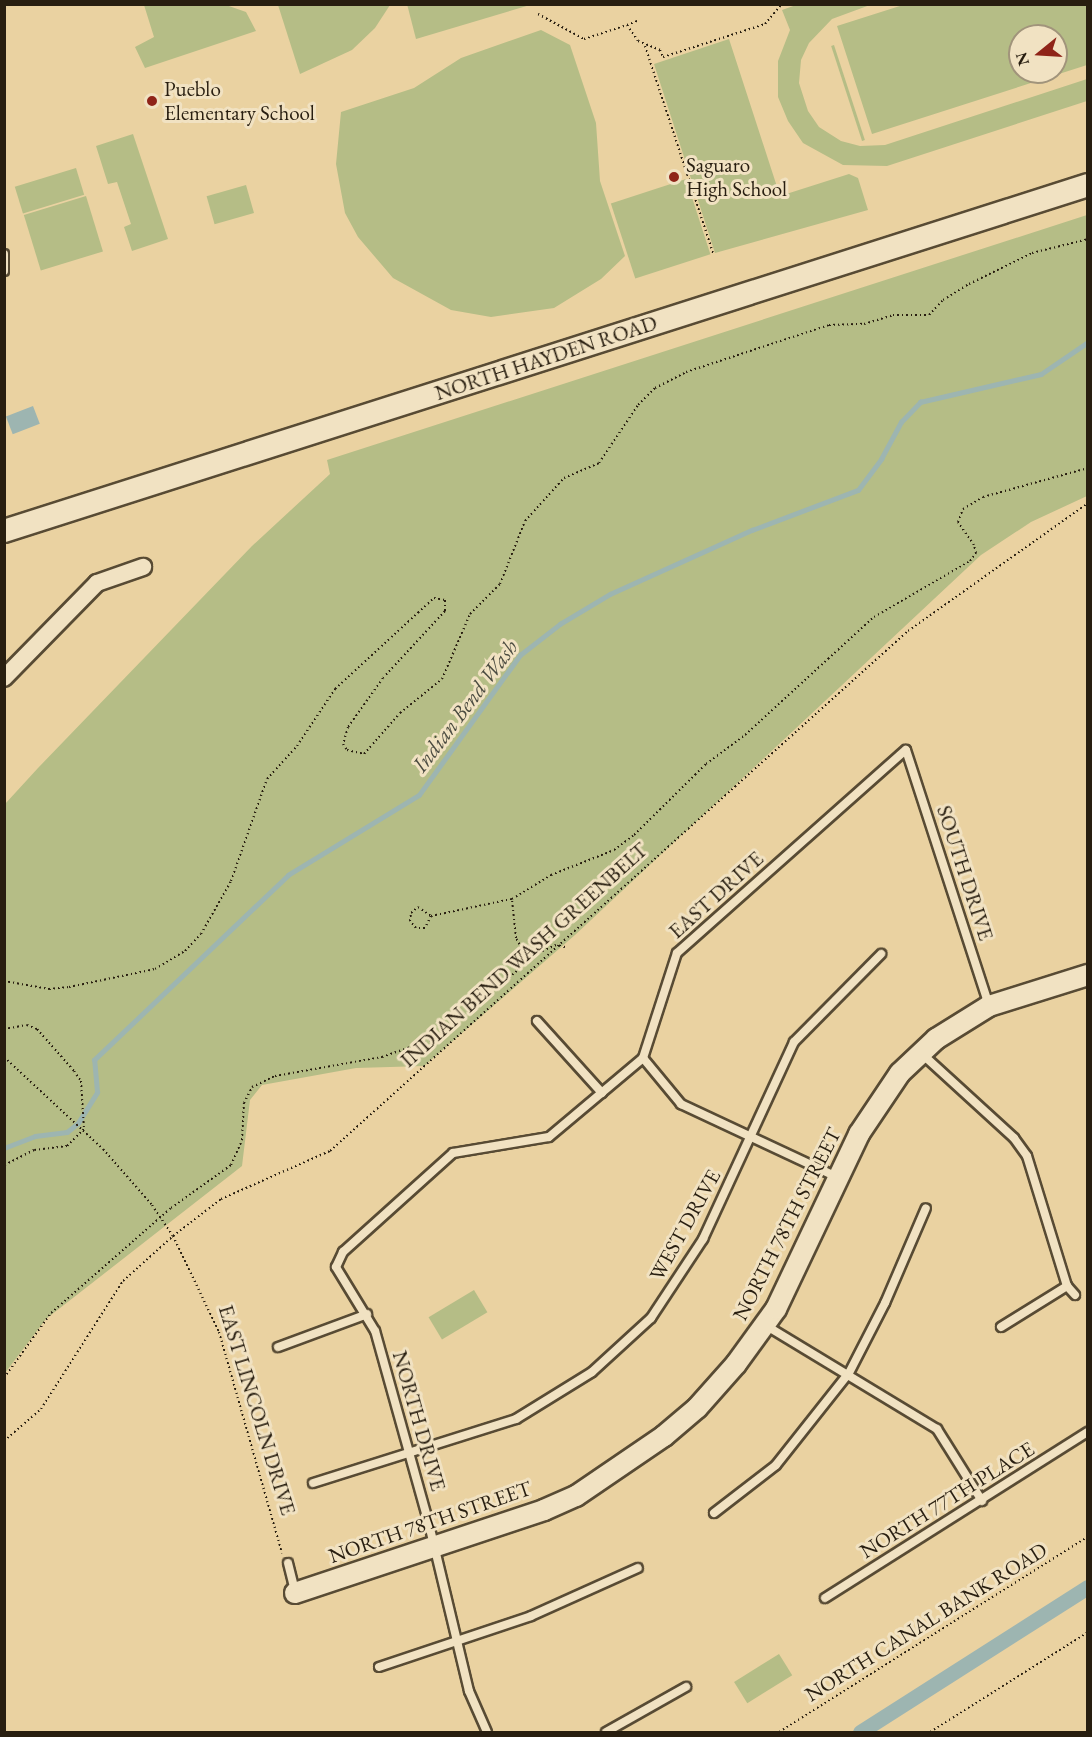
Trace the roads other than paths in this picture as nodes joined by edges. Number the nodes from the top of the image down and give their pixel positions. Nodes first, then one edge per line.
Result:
1 (1088, 185) edge
2 (4, 254) edge
3 (4, 271) edge
4 (4, 531) edge
5 (143, 567) dead end
6 (10, 666) edge
7 (4, 678) edge
8 (906, 750) joint
9 (881, 954) dead end
10 (1088, 975) edge
11 (989, 1006) junction
12 (537, 1021) dead end
13 (921, 1053) junction
14 (643, 1058) junction
15 (602, 1093) junction
16 (751, 1136) junction
17 (837, 1177) junction
18 (926, 1208) dead end
19 (1066, 1286) junction
20 (1075, 1295) dead end
21 (368, 1314) junction
22 (765, 1325) junction
23 (1001, 1326) dead end
24 (278, 1347) dead end
25 (849, 1373) junction
26 (1088, 1432) edge
27 (409, 1453) junction
28 (313, 1483) dead end
29 (982, 1501) junction
30 (714, 1514) dead end
31 (434, 1549) junction
32 (288, 1563) road end
33 (638, 1568) dead end
34 (296, 1593) joint
35 (825, 1598) dead end
36 (456, 1642) junction
37 (379, 1667) dead end
38 (687, 1687) dead end
39 (487, 1732) edge
40 (606, 1732) edge

1 - 4 main road, NORTH HAYDEN ROAD
2 - 3 lane
5 - 6 street
6 - 7 street
8 - 11 lane, SOUTH DRIVE
8 - 14 lane, EAST DRIVE
9 - 16 lane, WEST DRIVE
10 - 11 street, NORTH 78TH STREET
11 - 13 street, NORTH 78TH STREET
12 - 15 lane
13 - 17 street, NORTH 78TH STREET
13 - 19 lane
14 - 15 lane
14 - 16 lane
15 - 21 lane, NORTH DRIVE
16 - 17 lane
16 - 27 lane, WEST DRIVE
17 - 22 street, NORTH 78TH STREET
18 - 25 lane
19 - 20 lane
19 - 23 lane
21 - 24 lane
21 - 27 lane, NORTH DRIVE
22 - 25 lane
22 - 31 street, NORTH 78TH STREET
25 - 29 lane
25 - 30 lane
26 - 29 lane, NORTH 77TH PLACE
27 - 28 lane, WEST DRIVE
27 - 31 lane, NORTH DRIVE
29 - 35 lane, NORTH 77TH PLACE
31 - 34 street, NORTH 78TH STREET
31 - 36 lane, NORTH DRIVE
32 - 34 lane
33 - 36 lane
36 - 37 lane
36 - 39 lane, NORTH DRIVE
38 - 40 lane

